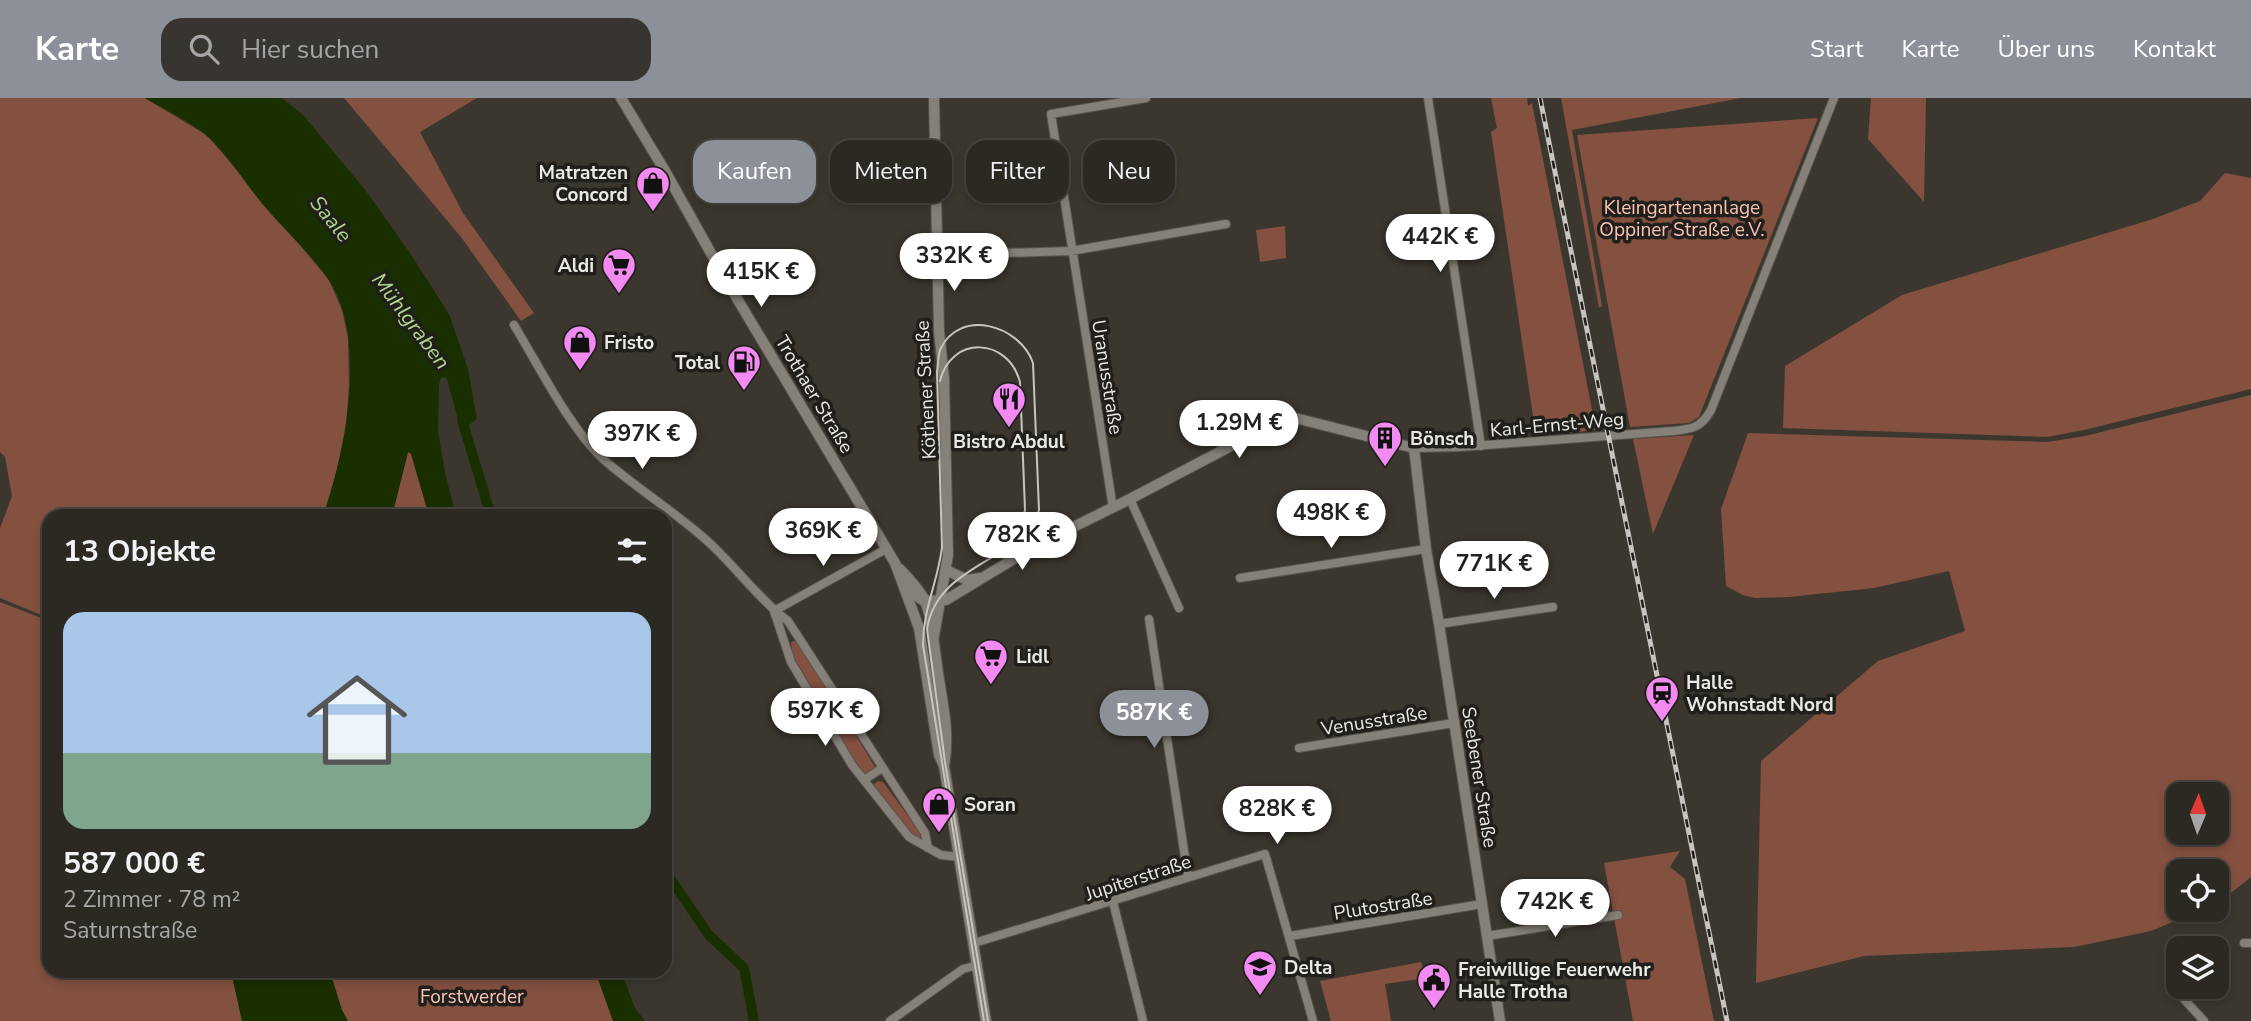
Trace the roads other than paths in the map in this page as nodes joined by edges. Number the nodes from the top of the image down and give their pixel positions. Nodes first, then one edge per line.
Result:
1 (621, 98) edge
2 (934, 98) edge
3 (1146, 98) edge
4 (1429, 98) edge
5 (1834, 98) edge
6 (1226, 224) dead end
7 (1072, 251) junction
8 (937, 255) junction
9 (514, 326) dead end
10 (1481, 446) junction
11 (1414, 448) junction
12 (1130, 499) junction
13 (1112, 508) junction
14 (667, 509) edge
15 (672, 513) edge
16 (886, 549) junction
17 (1426, 549) junction
18 (895, 563) junction
19 (946, 570) junction
20 (983, 577) junction
21 (1240, 578) dead end
22 (905, 588) junction
23 (924, 601) junction
24 (939, 601) junction
25 (1553, 607) dead end
26 (1179, 608) dead end
27 (774, 611) junction
28 (1149, 619) dead end
29 (1439, 624) junction
30 (796, 633) junction
31 (934, 636) junction
32 (783, 640) junction
33 (839, 698) junction
34 (818, 709) junction
35 (1454, 723) junction
36 (1299, 748) dead end
37 (944, 766) junction
38 (882, 768) junction
39 (864, 780) junction
40 (928, 848) junction
41 (960, 857) junction
42 (1188, 877) junction
43 (1113, 901) junction
44 (1482, 904) junction
45 (1618, 915) dead end
46 (1290, 936) junction
47 (1487, 936) junction
48 (974, 943) junction
49 (978, 965) junction
50 (2184, 999) edge
51 (890, 1021) edge
52 (986, 1021) edge
53 (1143, 1021) edge
54 (1313, 1021) edge
55 (1500, 1021) edge
56 (2204, 1021) edge

1 - 16 main road, Trothaer Straße
2 - 8 main road, Köthener Straße
3 - 7 street, Uranusstraße
4 - 10 street
5 - 10 street, Karl-Ernst-Weg
6 - 7 street
7 - 8 street
7 - 13 street, Uranusstraße
8 - 19 main road, Köthener Straße
9 - 14 street
10 - 11 street, Karl-Ernst-Weg
11 - 12 main road
11 - 17 main road, Seebener Straße
12 - 13 main road
12 - 26 street
13 - 20 main road
15 - 27 street
16 - 18 main road, Trothaer Straße
16 - 27 street
17 - 21 street
17 - 29 main road, Seebener Straße
18 - 22 main road, Trothaer Straße
18 - 23 main road, Trothaer Straße
19 - 20 main road
19 - 24 main road, Köthener Straße
20 - 24 main road
22 - 23 main road
22 - 37 main road, Trothaer Straße
23 - 24 main road
23 - 31 main road, Trothaer Straße
24 - 31 main road, Köthener Straße
25 - 29 street
27 - 30 street
27 - 32 street
28 - 42 street
29 - 35 main road, Seebener Straße
30 - 32 street
30 - 33 street
31 - 37 main road, Trothaer Straße
32 - 34 street
33 - 34 street
33 - 38 street
34 - 39 street
35 - 36 street, Venusstraße
35 - 44 main road, Seebener Straße
37 - 41 main road, Trothaer Straße
38 - 39 street
38 - 40 street
39 - 40 street
40 - 41 street
41 - 48 main road, Trothaer Straße
42 - 43 street, Jupiterstraße
42 - 46 street, Jupiterstraße
43 - 48 street, Jupiterstraße
43 - 53 street
44 - 46 street, Plutostraße
44 - 47 main road, Seebener Straße
45 - 47 street
46 - 54 street, Jupiterstraße
47 - 55 main road, Seebener Straße
48 - 49 main road, Trothaer Straße
49 - 51 street
49 - 52 main road, Trothaer Straße
50 - 56 street

